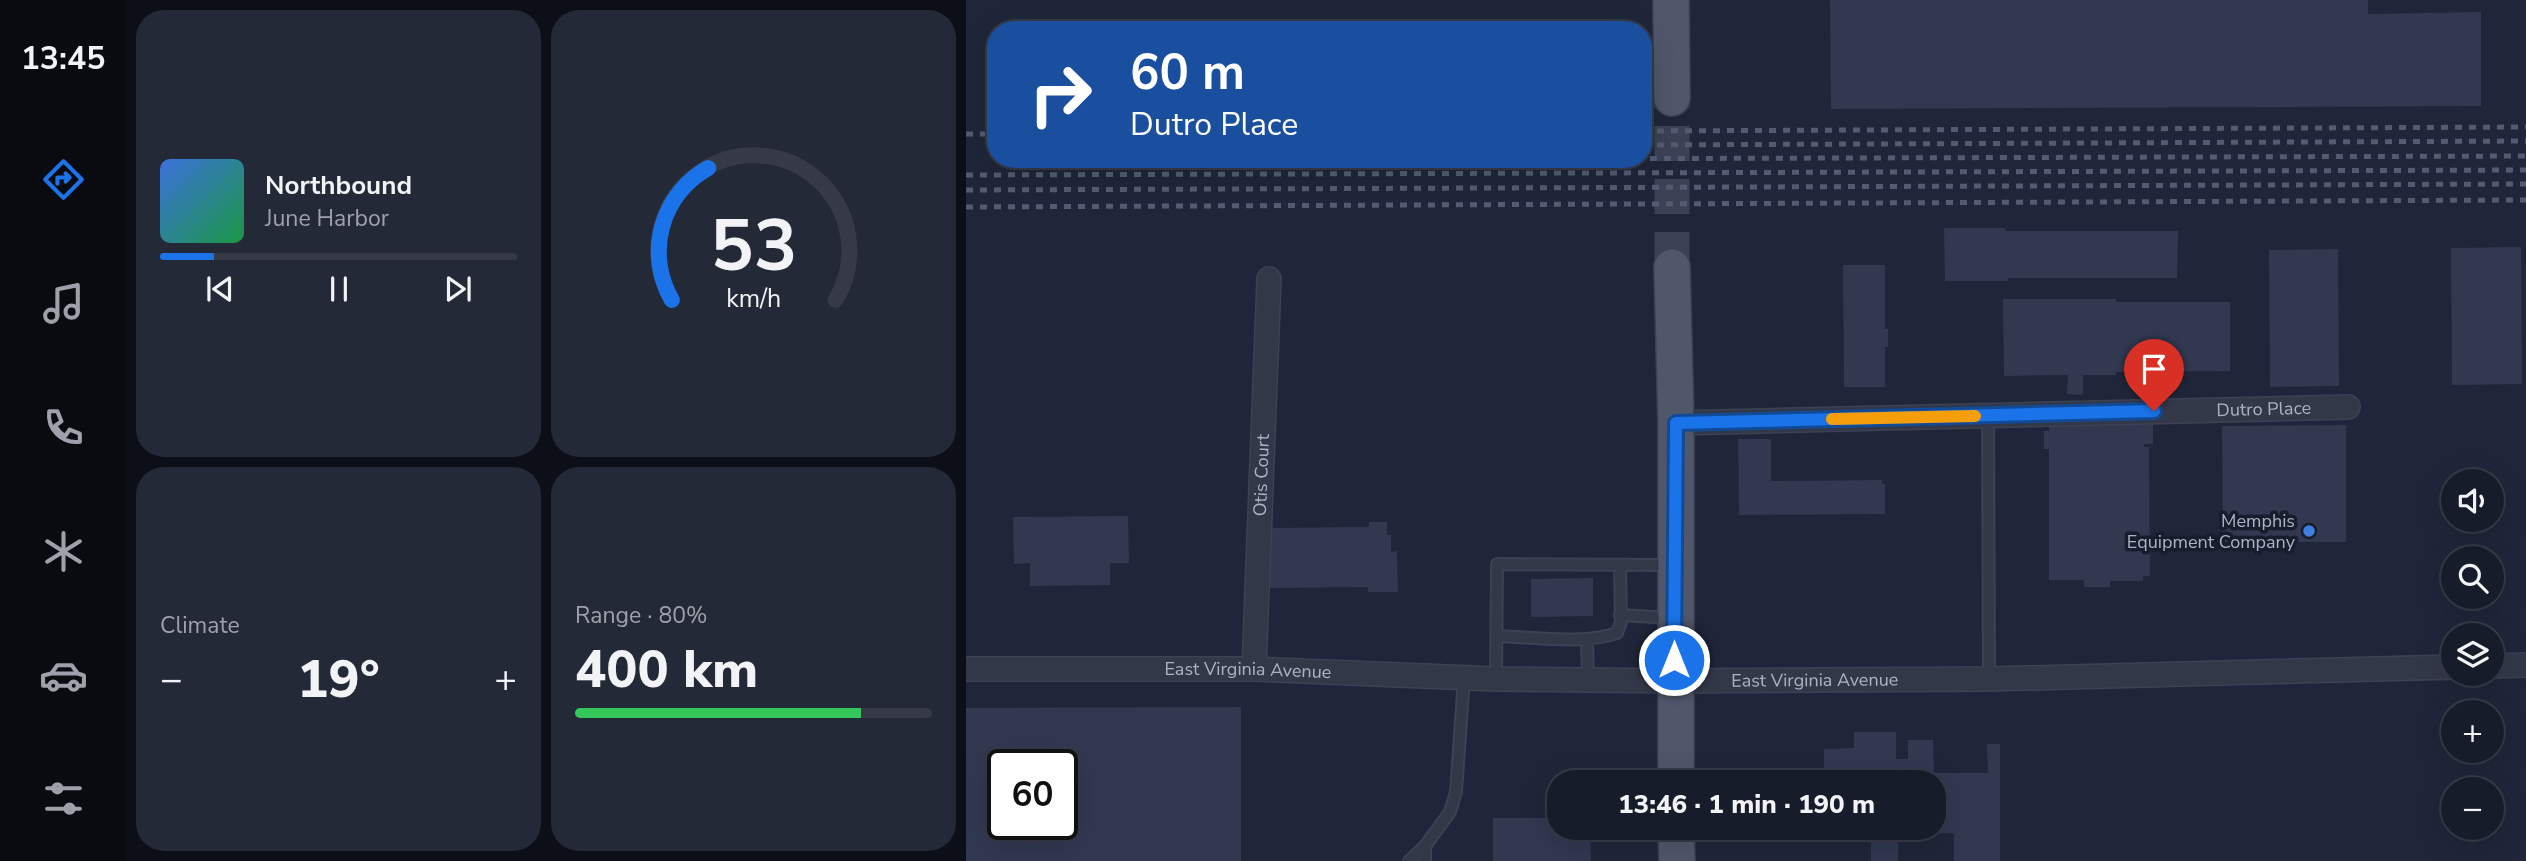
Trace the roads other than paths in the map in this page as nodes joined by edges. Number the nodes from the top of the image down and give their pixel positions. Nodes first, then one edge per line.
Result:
1 (1671, 0) edge
2 (1672, 98) tunnel mouth
3 (1672, 267) tunnel mouth
4 (1269, 279) dead end
5 (2348, 407) dead end
6 (1988, 415) junction
7 (1676, 423) junction
8 (1620, 565) junction
9 (1674, 565) junction
10 (1620, 615) junction
11 (1675, 618) junction
12 (1497, 636) junction
13 (1587, 639) junction
14 (2504, 666) edge
15 (2526, 666) edge
16 (2441, 667) edge
17 (966, 669) edge
18 (1254, 669) junction
19 (1464, 678) junction
20 (1496, 679) junction
21 (1989, 679) junction
22 (1588, 680) junction
23 (1674, 681) junction
24 (1676, 770) edge
25 (1676, 840) edge
26 (1425, 846) junction
27 (1409, 861) edge
28 (1425, 861) edge
29 (1677, 861) edge

1 - 2 main road
3 - 7 main road
4 - 18 street, Otis Court
5 - 6 street, Dutro Place
6 - 7 street, Dutro Place
6 - 21 lane
7 - 9 main road
8 - 9 lane
8 - 10 lane
8 - 12 lane
9 - 11 main road
10 - 11 lane
10 - 13 lane
11 - 23 main road
12 - 13 lane
12 - 20 lane
13 - 22 lane
14 - 15 street
16 - 21 street, East Virginia Avenue
17 - 18 street, East Virginia Avenue
18 - 19 street, East Virginia Avenue
19 - 20 street, East Virginia Avenue
19 - 26 lane
20 - 22 street, East Virginia Avenue
21 - 23 street, East Virginia Avenue
22 - 23 street, East Virginia Avenue
23 - 24 main road
25 - 29 main road
26 - 27 lane
26 - 28 lane

